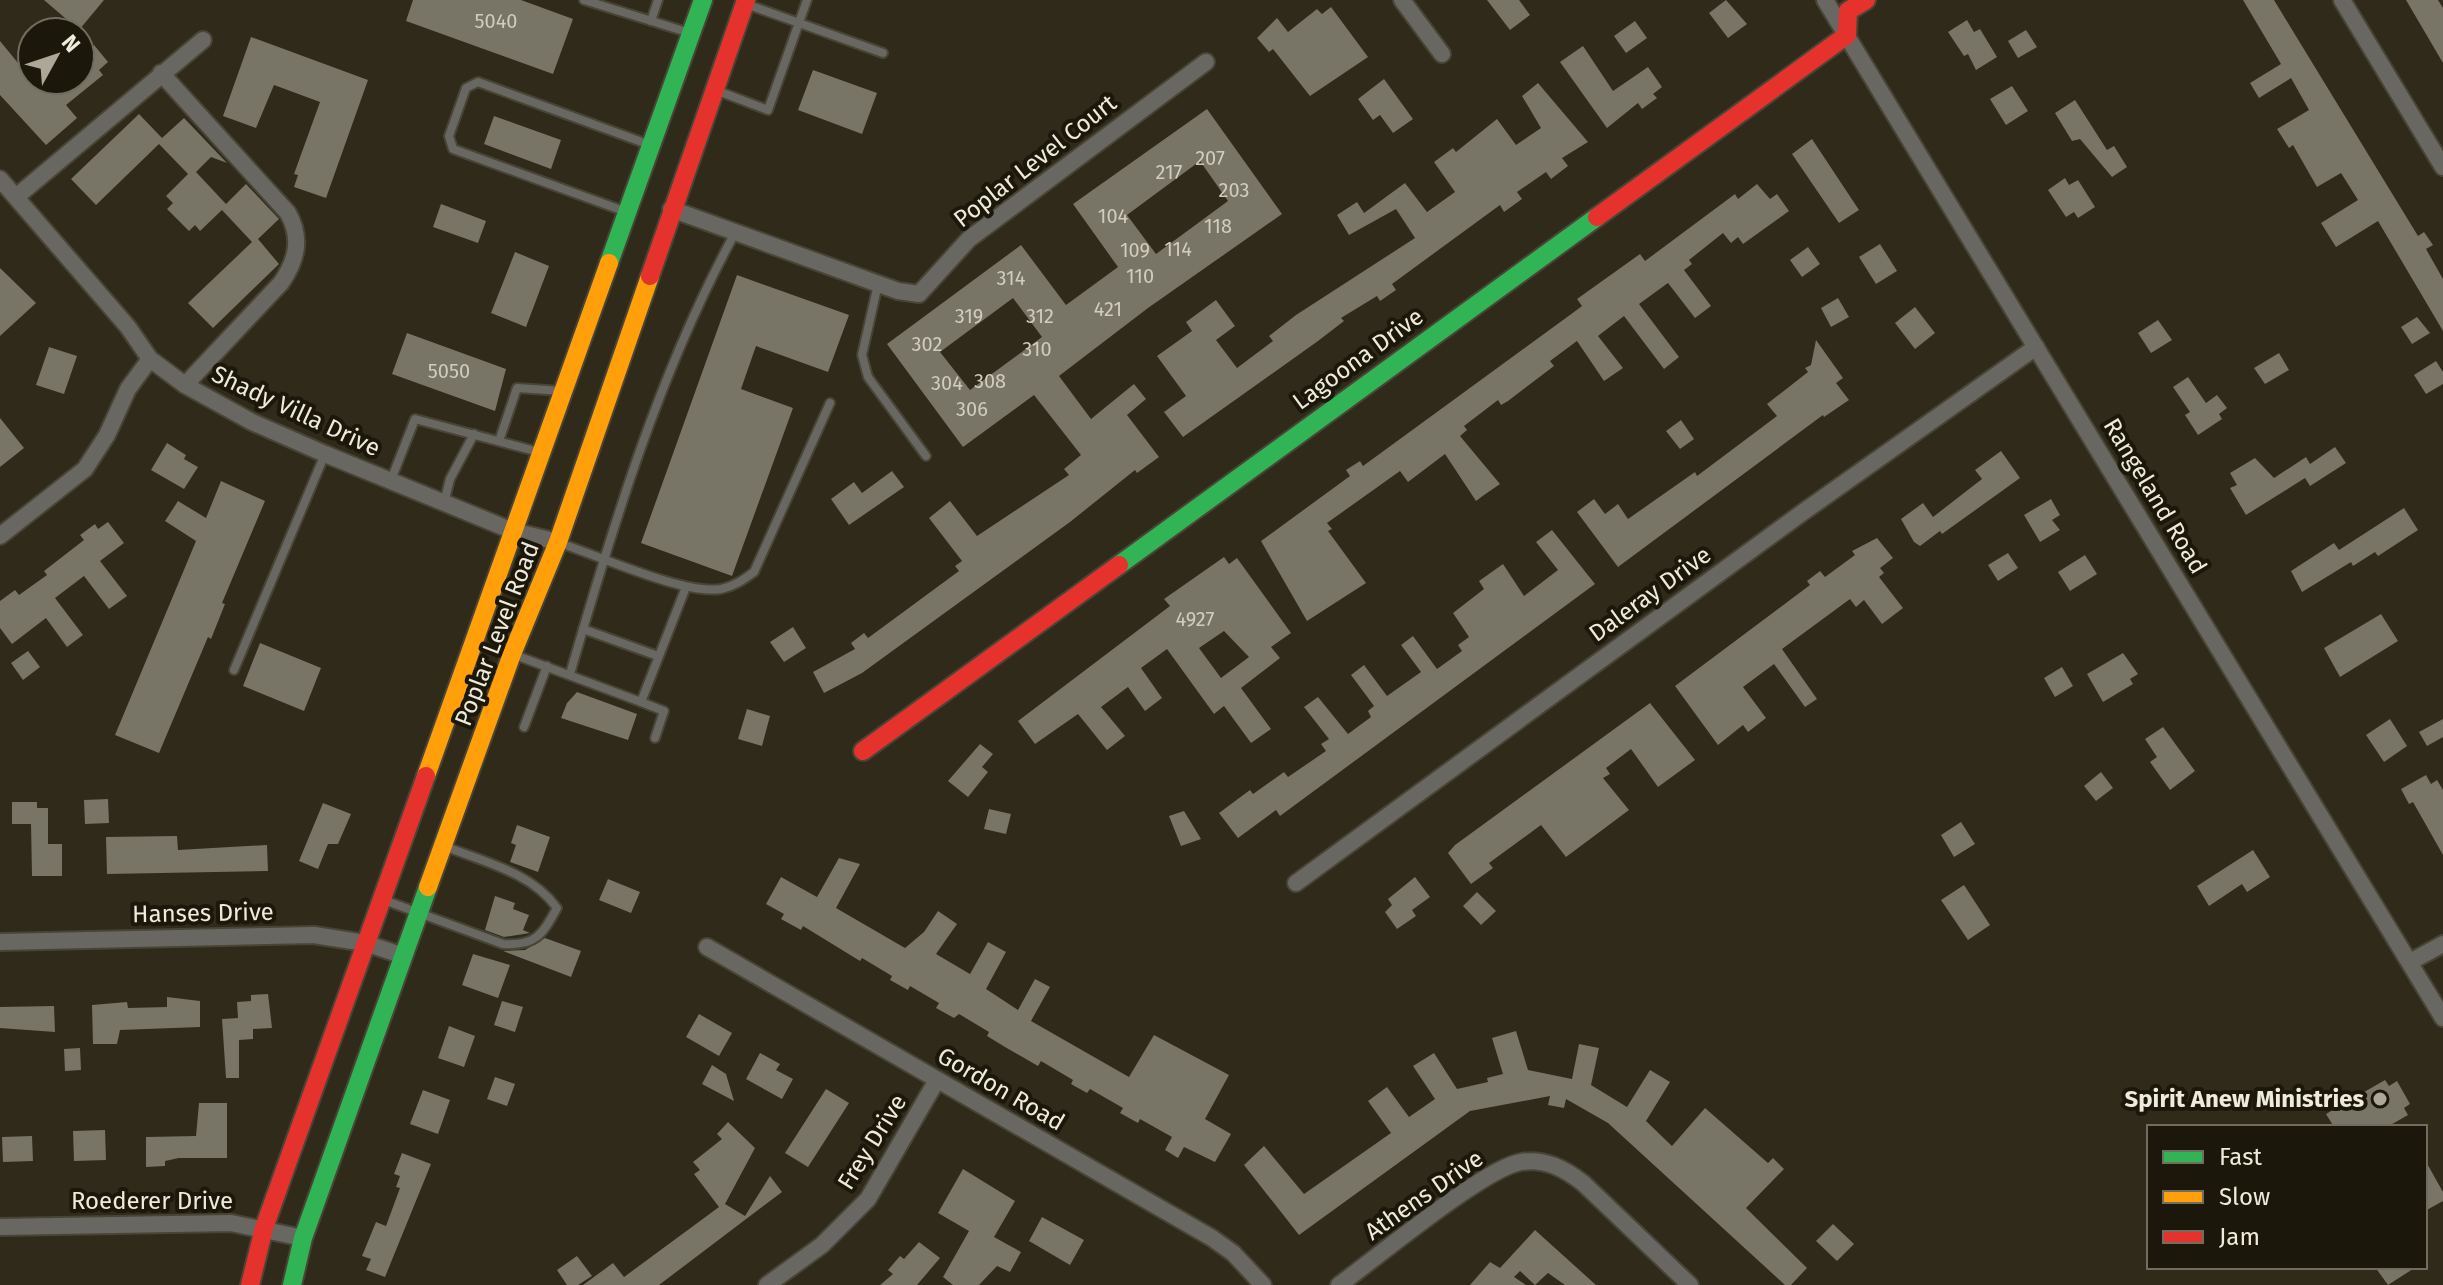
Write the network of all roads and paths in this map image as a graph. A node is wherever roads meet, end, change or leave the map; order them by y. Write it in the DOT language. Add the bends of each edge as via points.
graph roads {
  1 [pos="584,0"];
  2 [pos="658,0"];
  3 [pos="703,0"];
  4 [pos="807,0"];
  5 [pos="1402,0"];
  6 [pos="1825,0"];
  7 [pos="1866,0"];
  8 [pos="2342,0"];
  9 [pos="746,2"];
  10 [pos="651,21"];
  11 [pos="799,23"];
  12 [pos="691,33"];
  13 [pos="1847,35"];
  14 [pos="203,40"];
  15 [pos="883,53"];
  16 [pos="1442,54"];
  17 [pos="1206,62"];
  18 [pos="161,73"];
  19 [pos="714,89"];
  20 [pos="650,145"];
  21 [pos="2443,167"];
  22 [pos="0,179"];
  23 [pos="16,197"];
  24 [pos="671,209"];
  25 [pos="627,212"];
  26 [pos="735,232"];
  27 [pos="878,284"];
  28 [pos="2036,347"];
  29 [pos="150,359"];
  30 [pos="185,385"];
  31 [pos="563,391"];
  32 [pos="830,403"];
  33 [pos="474,434"];
  34 [pos="499,441"];
  35 [pos="541,453"];
  36 [pos="325,454"];
  37 [pos="926,456"];
  38 [pos="391,481"];
  39 [pos="444,503"];
  40 [pos="513,531"];
  41 [pos="0,536"];
  42 [pos="558,542"];
  43 [pos="604,557"];
  44 [pos="686,587"];
  45 [pos="583,629"];
  46 [pos="512,654"];
  47 [pos="658,656"];
  48 [pos="547,666"];
  49 [pos="234,670"];
  50 [pos="570,674"];
  51 [pos="641,702"];
  52 [pos="524,727"];
  53 [pos="655,738"];
  54 [pos="863,751"];
  55 [pos="443,846"];
  56 [pos="1296,883"];
  57 [pos="381,899"];
  58 [pos="420,911"];
  59 [pos="0,942"];
  60 [pos="365,943"];
  61 [pos="2443,944"];
  62 [pos="707,947"];
  63 [pos="404,956"];
  64 [pos="2410,962"];
  65 [pos="2443,1018"];
  66 [pos="937,1080"];
  67 [pos="0,1227"];
  68 [pos="264,1228"];
  69 [pos="303,1238"];
  70 [pos="250,1285"];
  71 [pos="292,1285"];
  72 [pos="767,1285"];
  73 [pos="1263,1285"];
  74 [pos="1339,1285"];
  75 [pos="1690,1285"];
  1 -- 10 [label="lane"];
  2 -- 10 [label="lane"];
  3 -- 12 [label="main road, Poplar Level Road"];
  4 -- 11 [label="lane"];
  5 -- 16 [label="street"];
  6 -- 13 [label="street, Rangeland Road"];
  7 -- 13 [label="main road, Lagoona Drive" via="1848,11"];
  8 -- 21 [label="street"];
  9 -- 11 [label="lane"];
  9 -- 19 [label="main road, Poplar Level Road"];
  10 -- 12 [label="lane"];
  11 -- 15 [label="lane"];
  11 -- 19 [label="lane" via="768,110"];
  12 -- 20 [label="main road, Poplar Level Road"];
  13 -- 28 [label="street, Rangeland Road"];
  13 -- 54 [label="main road, Lagoona Drive"];
  14 -- 18 [label="street"];
  17 -- 27 [label="street, Poplar Level Court" via="969,239 919,294"];
  18 -- 23 [label="street"];
  18 -- 30 [label="street" via="288,213 297,242 293,265 281,283"];
  19 -- 24 [label="main road, Poplar Level Road"];
  20 -- 25 [label="main road, Poplar Level Road"];
  20 -- 25 [label="lane" via="478,82 466,88 449,136 453,149"];
  22 -- 23 [label="street, Shady Villa Drive"];
  23 -- 29 [label="street, Shady Villa Drive"];
  24 -- 26 [label="street, Poplar Level Court"];
  24 -- 42 [label="main road, Poplar Level Road"];
  25 -- 31 [label="main road, Poplar Level Road"];
  26 -- 27 [label="street, Poplar Level Court"];
  26 -- 43 [label="lane" via="694,317"];
  27 -- 37 [label="lane" via="862,355 868,377"];
  28 -- 56 [label="street, Daleray Drive"];
  28 -- 64 [label="street, Rangeland Road"];
  29 -- 30 [label="street, Shady Villa Drive"];
  29 -- 41 [label="street" via="85,469"];
  30 -- 36 [label="street, Shady Villa Drive"];
  31 -- 34 [label="lane" via="517,388"];
  31 -- 35 [label="main road, Poplar Level Road"];
  32 -- 44 [label="lane" via="754,572 738,584 718,589"];
  33 -- 34 [label="lane"];
  33 -- 38 [label="lane" via="415,419"];
  33 -- 39 [label="lane" via="450,479"];
  34 -- 35 [label="lane"];
  35 -- 40 [label="main road, Poplar Level Road"];
  36 -- 38 [label="street, Shady Villa Drive"];
  36 -- 49 [label="lane"];
  38 -- 39 [label="street, Shady Villa Drive"];
  39 -- 40 [label="street, Shady Villa Drive"];
  40 -- 42 [label="street, Shady Villa Drive"];
  40 -- 57 [label="main road, Poplar Level Road"];
  42 -- 43 [label="lane"];
  42 -- 46 [label="main road, Poplar Level Road"];
  43 -- 44 [label="lane"];
  43 -- 45 [label="lane"];
  44 -- 47 [label="lane"];
  45 -- 47 [label="lane"];
  45 -- 50 [label="lane"];
  46 -- 48 [label="lane"];
  46 -- 55 [label="main road, Poplar Level Road"];
  47 -- 51 [label="lane"];
  48 -- 50 [label="lane"];
  48 -- 52 [label="lane"];
  50 -- 51 [label="lane"];
  51 -- 53 [label="lane" via="664,711"];
  55 -- 58 [label="main road, Poplar Level Road"];
  55 -- 58 [label="lane" via="529,880 557,908 542,934 522,945 503,944"];
  57 -- 58 [label="lane"];
  57 -- 60 [label="main road, Poplar Level Road"];
  58 -- 63 [label="main road, Poplar Level Road"];
  59 -- 60 [label="street, Hanses Drive" via="283,935"];
  60 -- 63 [label="street, Hanses Drive"];
  60 -- 68 [label="main road, Poplar Level Road"];
  61 -- 64 [label="street"];
  62 -- 66 [label="street, Gordon Road"];
  63 -- 69 [label="main road, Poplar Level Road"];
  64 -- 65 [label="street, Rangeland Road"];
  66 -- 72 [label="street, Frey Drive" via="868,1199 822,1245"];
  66 -- 73 [label="street, Gordon Road" via="1212,1238"];
  67 -- 68 [label="street, Roederer Drive" via="231,1223"];
  68 -- 69 [label="street, Roederer Drive"];
  68 -- 70 [label="main road, Poplar Level Road"];
  69 -- 71 [label="main road, Poplar Level Road"];
  74 -- 75 [label="street, Athens Drive" via="1488,1177 1535,1161 1567,1171 1583,1183"];
}
